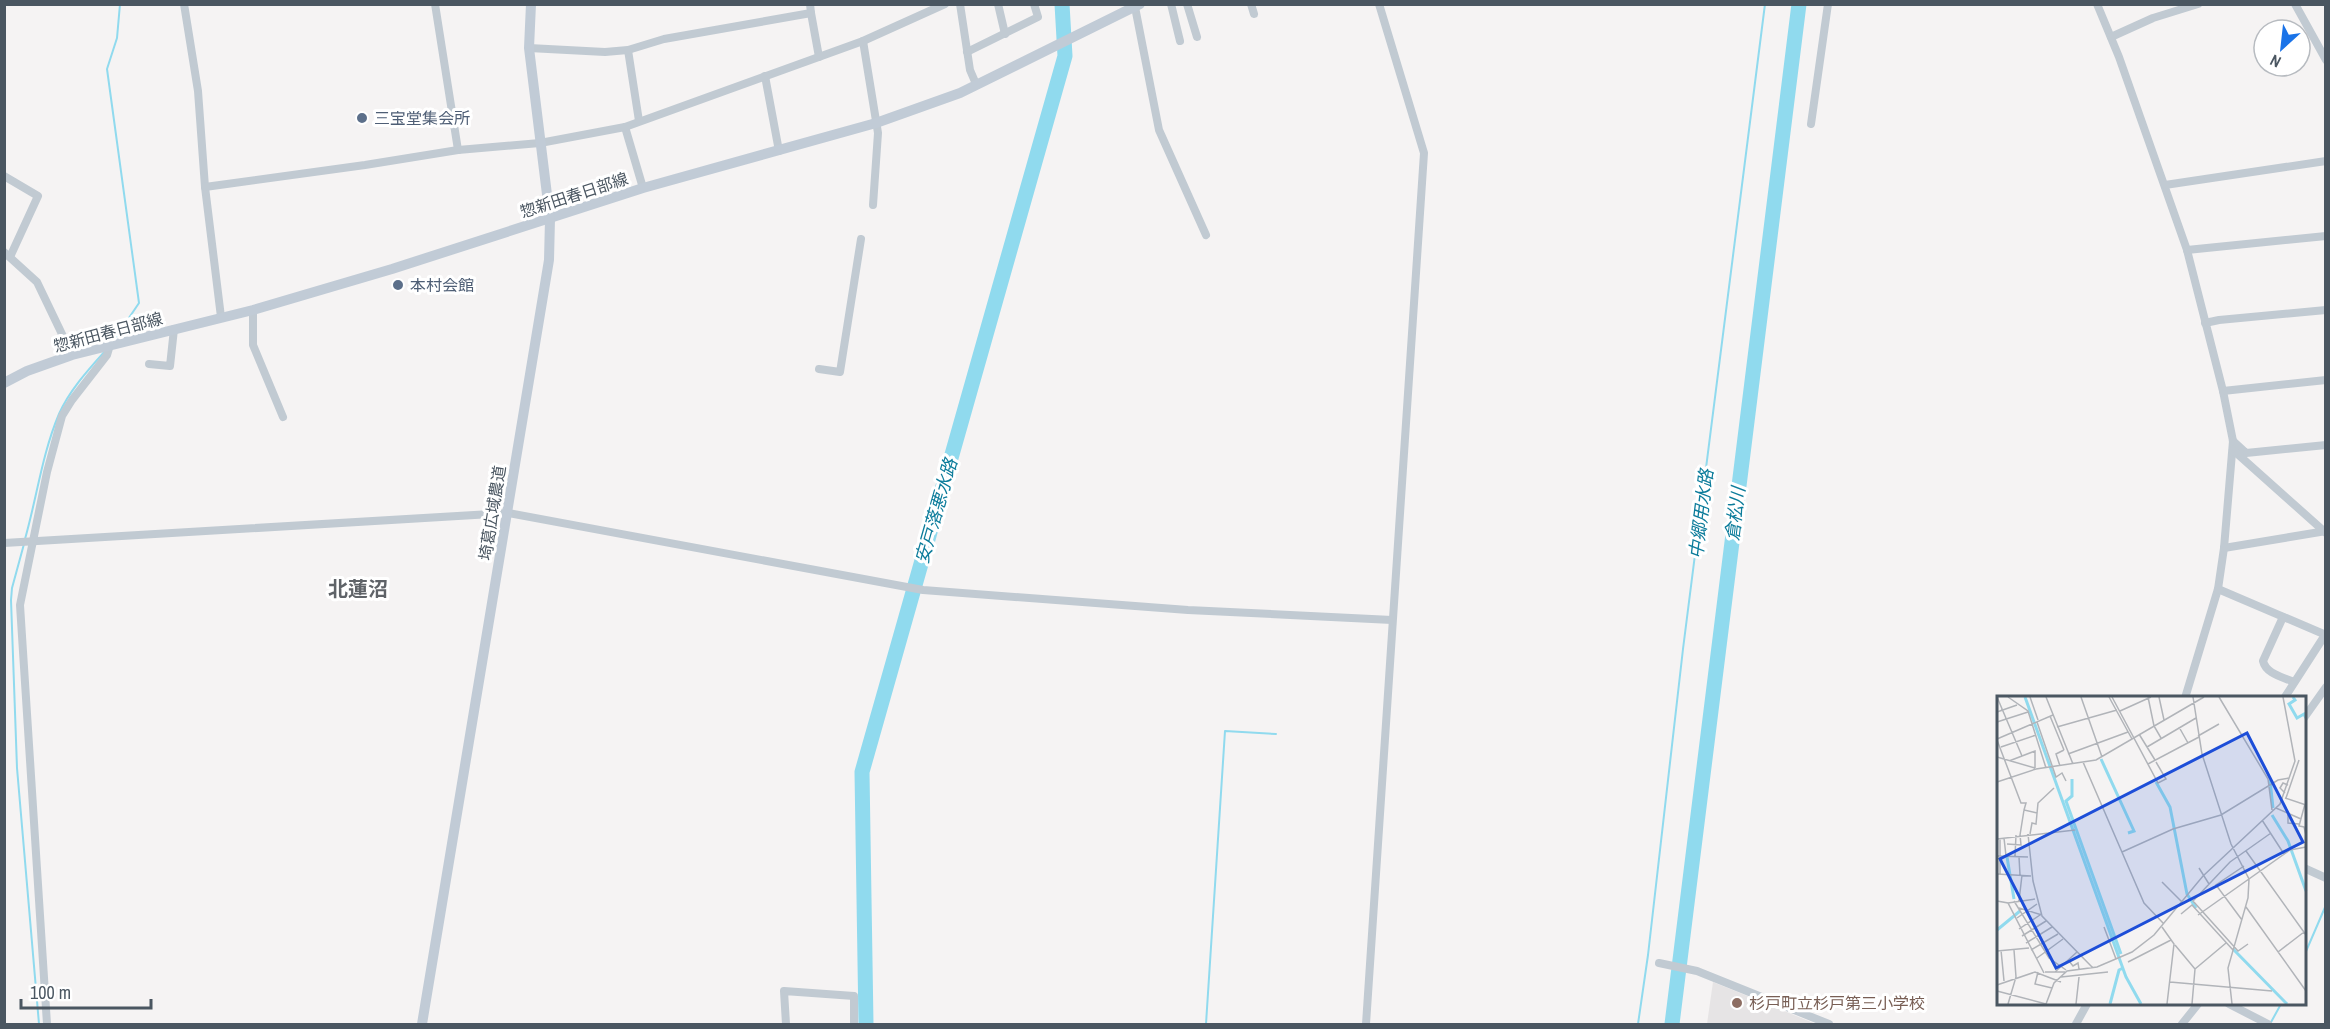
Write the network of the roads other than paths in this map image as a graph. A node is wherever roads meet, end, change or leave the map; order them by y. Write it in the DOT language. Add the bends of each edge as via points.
graph roads {
  1 [pos="184,4"];
  2 [pos="435,4"];
  3 [pos="531,4"];
  4 [pos="945,4"];
  5 [pos="960,4"];
  6 [pos="998,4"];
  7 [pos="1034,4"];
  8 [pos="1171,4"];
  9 [pos="1187,4"];
  10 [pos="1251,4"];
  11 [pos="1379,4"];
  12 [pos="1828,4"];
  13 [pos="2097,4"];
  14 [pos="2199,4"];
  15 [pos="2295,4"];
  16 [pos="1138,5"];
  17 [pos="811,9"];
  18 [pos="1254,14"];
  19 [pos="1005,34"];
  20 [pos="1197,37"];
  21 [pos="2111,37"];
  22 [pos="863,41"];
  23 [pos="1180,41"];
  24 [pos="529,48"];
  25 [pos="628,50"];
  26 [pos="967,52"];
  27 [pos="819,57"];
  28 [pos="2325,60"];
  29 [pos="765,76"];
  30 [pos="976,84"];
  31 [pos="639,121"];
  32 [pos="876,123"];
  33 [pos="1811,124"];
  34 [pos="626,127"];
  35 [pos="540,143"];
  36 [pos="458,150"];
  37 [pos="779,151"];
  38 [pos="2325,161"];
  39 [pos="4,176"];
  40 [pos="2165,185"];
  41 [pos="205,187"];
  42 [pos="643,188"];
  43 [pos="873,205"];
  44 [pos="550,219"];
  45 [pos="1206,235"];
  46 [pos="2325,236"];
  47 [pos="861,239"];
  48 [pos="2187,250"];
  49 [pos="7,254"];
  50 [pos="253,310"];
  51 [pos="2325,310"];
  52 [pos="221,317"];
  53 [pos="2205,323"];
  54 [pos="174,329"];
  55 [pos="106,346"];
  56 [pos="72,355"];
  57 [pos="148,364"];
  58 [pos="819,369"];
  59 [pos="2325,380"];
  60 [pos="4,383"];
  61 [pos="2223,391"];
  62 [pos="283,417"];
  63 [pos="2325,445"];
  64 [pos="2233,446"];
  65 [pos="508,513"];
  66 [pos="2325,532"];
  67 [pos="33,542"];
  68 [pos="4,543"];
  69 [pos="2224,548"];
  70 [pos="2218,590"];
  71 [pos="2283,617"];
  72 [pos="1392,620"];
  73 [pos="2325,635"];
  74 [pos="2294,682"];
  75 [pos="2325,687"];
  76 [pos="2186,696"];
  77 [pos="2286,696"];
  78 [pos="2306,715"];
  79 [pos="2306,869"];
  80 [pos="2325,878"];
  81 [pos="1659,963"];
  82 [pos="2086,1005"];
  83 [pos="2197,1005"];
  84 [pos="2231,1005"];
  85 [pos="47,1024"];
  86 [pos="422,1024"];
  87 [pos="786,1024"];
  88 [pos="854,1024"];
  89 [pos="1366,1024"];
  90 [pos="1829,1024"];
  91 [pos="2076,1024"];
  92 [pos="2182,1024"];
  93 [pos="2268,1024"];
  1 -- 41 [label="street" via="198,91"];
  2 -- 36 [label="street"];
  3 -- 24 [label="main road, 埼葛広域農道"];
  4 -- 22 [label="street"];
  5 -- 26 [label="street"];
  6 -- 19 [label="street"];
  7 -- 19 [label="street" via="1038,17"];
  8 -- 23 [label="street"];
  9 -- 20 [label="street"];
  10 -- 18 [label="street"];
  11 -- 72 [label="street" via="1424,153"];
  12 -- 33 [label="street"];
  13 -- 21 [label="street"];
  14 -- 21 [label="street" via="2153,18"];
  15 -- 28 [label="street"];
  16 -- 30 [label="main road, 惣新田春日部線"];
  16 -- 45 [label="street" via="1160,130"];
  17 -- 25 [label="street" via="663,39"];
  17 -- 27 [label="street"];
  19 -- 26 [label="street"];
  21 -- 40 [label="street"];
  22 -- 27 [label="street"];
  22 -- 32 [label="street"];
  24 -- 25 [label="street"];
  24 -- 35 [label="main road, 埼葛広域農道"];
  25 -- 31 [label="street"];
  26 -- 30 [label="street"];
  27 -- 29 [label="street"];
  29 -- 31 [label="street"];
  29 -- 37 [label="street"];
  30 -- 32 [label="main road, 惣新田春日部線"];
  31 -- 34 [label="street"];
  32 -- 37 [label="main road, 惣新田春日部線"];
  32 -- 43 [label="street"];
  34 -- 35 [label="street"];
  34 -- 42 [label="street"];
  35 -- 36 [label="street"];
  35 -- 44 [label="main road, 埼葛広域農道"];
  36 -- 41 [label="street"];
  37 -- 42 [label="main road, 惣新田春日部線"];
  38 -- 40 [label="street"];
  39 -- 49 [label="street" via="38,196"];
  40 -- 48 [label="street"];
  41 -- 52 [label="street"];
  42 -- 44 [label="main road, 惣新田春日部線"];
  44 -- 50 [label="main road, 惣新田春日部線"];
  44 -- 65 [label="main road, 埼葛広域農道" via="549,260"];
  46 -- 48 [label="street"];
  47 -- 58 [label="street" via="840,372"];
  48 -- 53 [label="street"];
  49 -- 56 [label="street" via="37,282"];
  50 -- 52 [label="main road, 惣新田春日部線"];
  50 -- 62 [label="street" via="253,345"];
  51 -- 53 [label="street"];
  52 -- 54 [label="main road, 惣新田春日部線"];
  53 -- 61 [label="street"];
  54 -- 55 [label="main road, 惣新田春日部線"];
  54 -- 57 [label="street" via="170,366"];
  55 -- 56 [label="main road, 惣新田春日部線"];
  55 -- 67 [label="street" via="107,355 62,416"];
  56 -- 60 [label="main road, 惣新田春日部線"];
  59 -- 61 [label="street"];
  61 -- 64 [label="street"];
  63 -- 64 [label="street" via="2246,453"];
  64 -- 66 [label="street"];
  64 -- 69 [label="street"];
  65 -- 67 [label="street"];
  65 -- 72 [label="street" via="923,590 1188,610"];
  65 -- 86 [label="main road, 埼葛広域農道"];
  66 -- 69 [label="street"];
  67 -- 68 [label="street"];
  67 -- 85 [label="street" via="20,605"];
  69 -- 70 [label="street"];
  70 -- 71 [label="street"];
  70 -- 76 [label="street"];
  71 -- 73 [label="street"];
  71 -- 74 [label="street" via="2263,661 2268,670"];
  72 -- 89 [label="street"];
  73 -- 74 [label="street"];
  74 -- 77 [label="street"];
  75 -- 78 [label="street"];
  79 -- 80 [label="street"];
  81 -- 90 [label="street" via="1696,971"];
  82 -- 91 [label="street"];
  83 -- 92 [label="street"];
  84 -- 93 [label="street"];
  87 -- 88 [label="street" via="784,991 854,996"];
}
